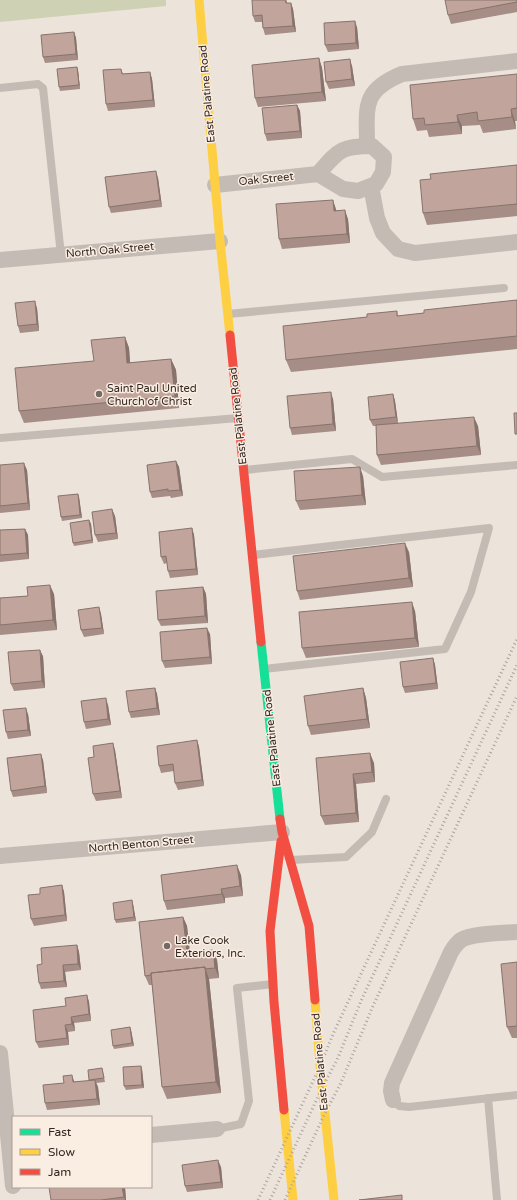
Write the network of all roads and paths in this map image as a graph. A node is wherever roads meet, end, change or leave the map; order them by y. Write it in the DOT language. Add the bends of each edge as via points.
graph roads {
  1 [pos="199,0"];
  2 [pos="517,61"];
  3 [pos="0,88"];
  4 [pos="367,146"];
  5 [pos="318,174"];
  6 [pos="215,185"];
  7 [pos="371,186"];
  8 [pos="220,241"];
  9 [pos="517,242"];
  10 [pos="61,254"];
  11 [pos="0,260"];
  12 [pos="504,288"];
  13 [pos="227,314"];
  14 [pos="238,418"];
  15 [pos="0,438"];
  16 [pos="517,465"];
  17 [pos="244,470"];
  18 [pos="252,555"];
  19 [pos="264,669"];
  20 [pos="386,799"];
  21 [pos="282,832"];
  22 [pos="0,856"];
  23 [pos="291,860"];
  24 [pos="517,932"];
  25 [pos="273,984"];
  26 [pos="0,1053"];
  27 [pos="517,1095"];
  28 [pos="488,1098"];
  29 [pos="393,1100"];
  30 [pos="217,1129"];
  31 [pos="152,1135"];
  32 [pos="7,1148"];
  33 [pos="12,1180"];
  34 [pos="13,1188"];
  35 [pos="14,1200"];
  36 [pos="293,1200"];
  37 [pos="334,1200"];
  38 [pos="497,1200"];
  1 -- 6 [label="main road, East Palatine Road"];
  2 -- 4 [label="street" via="402,74 387,80 376,89 367,105"];
  3 -- 10 [label="lane" via="38,84 44,88"];
  4 -- 5 [label="street" via="354,146 336,153"];
  4 -- 7 [label="street" via="372,146 384,157 383,172 376,184"];
  5 -- 6 [label="street, Oak Street"];
  5 -- 7 [label="street" via="343,189 358,191"];
  6 -- 8 [label="main road, East Palatine Road"];
  7 -- 9 [label="street" via="377,218 383,233 398,249 415,253"];
  8 -- 10 [label="street, North Oak Street"];
  8 -- 13 [label="main road, East Palatine Road"];
  10 -- 11 [label="street, North Oak Street"];
  12 -- 13 [label="lane"];
  13 -- 14 [label="main road, East Palatine Road"];
  14 -- 15 [label="lane"];
  14 -- 17 [label="main road, East Palatine Road"];
  16 -- 17 [label="lane" via="382,477 352,459"];
  17 -- 18 [label="main road, East Palatine Road"];
  18 -- 19 [label="main road, East Palatine Road"];
  18 -- 19 [label="lane" via="489,528 470,592 446,649"];
  19 -- 21 [label="main road, East Palatine Road"];
  20 -- 23 [label="lane" via="372,832 346,857"];
  21 -- 22 [label="street, North Benton Street"];
  21 -- 23 [label="main road, East Palatine Road"];
  21 -- 25 [label="main road, East Palatine Road" via="270,931"];
  23 -- 37 [label="main road, East Palatine Road" via="309,926"];
  24 -- 29 [label="street" via="471,936 462,939 451,952 392,1082 390,1091"];
  25 -- 30 [label="lane" via="237,988 249,1101 241,1124"];
  25 -- 36 [label="main road, East Palatine Road"];
  26 -- 32 [label="street"];
  27 -- 28 [label="lane"];
  28 -- 29 [label="lane" via="408,1107 399,1106"];
  28 -- 38 [label="lane"];
  30 -- 31 [label="street"];
  32 -- 33 [label="street"];
  34 -- 35 [label="street"];
}
